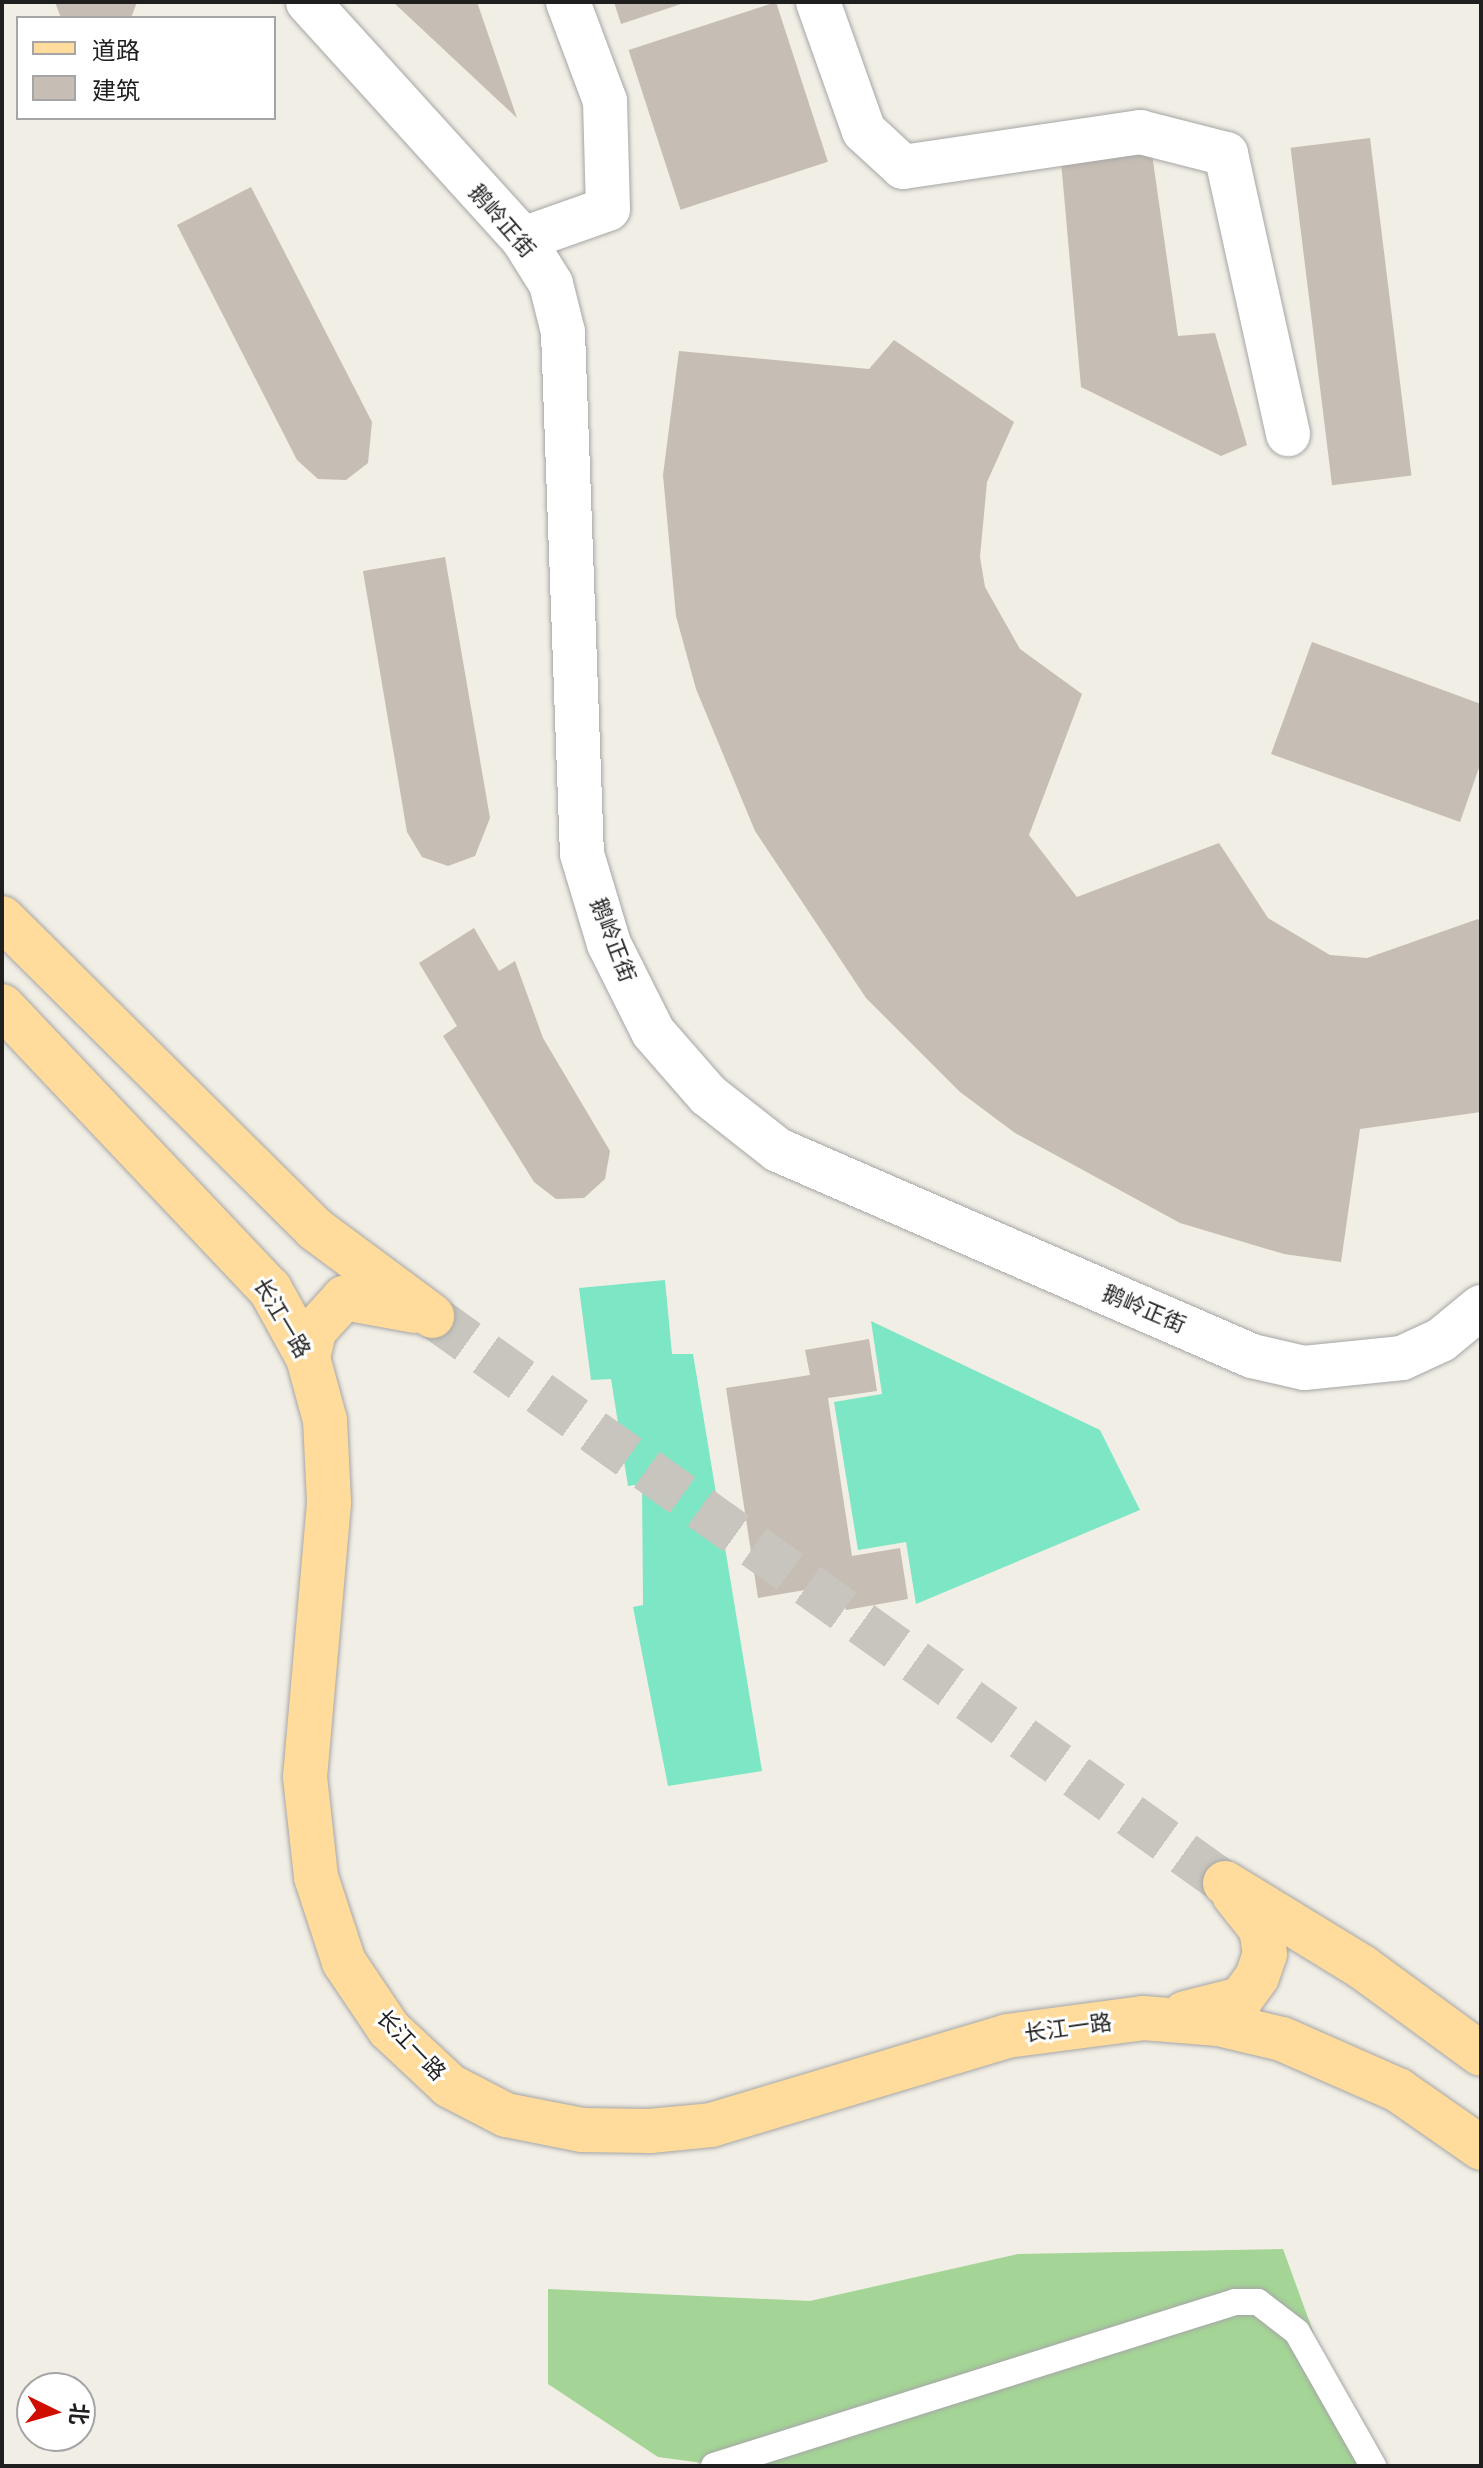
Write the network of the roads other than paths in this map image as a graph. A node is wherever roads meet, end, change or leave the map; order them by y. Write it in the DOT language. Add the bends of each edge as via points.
graph roads {
  1 [pos="308,2"];
  2 [pos="568,2"];
  3 [pos="818,2"];
  4 [pos="523,239"];
  5 [pos="1288,434"];
  6 [pos="2,918"];
  7 [pos="2,1006"];
  8 [pos="1481,1307"];
  9 [pos="308,1358"];
  10 [pos="1143,2018"];
  11 [pos="1481,2054"];
  12 [pos="1481,2148"];
  13 [pos="714,2466"];
  14 [pos="1373,2466"];
  1 -- 4 [label="street, 鹅岭正街"];
  2 -- 4 [label="street" via="605,101 608,209"];
  3 -- 5 [label="street" via="864,131 903,167 1140,132 1226,154"];
  4 -- 8 [label="street, 鹅岭正街" via="551,284 563,332 582,854 609,944 653,1032 708,1095 778,1150 1252,1356 1304,1368 1402,1358 1441,1340"];
  6 -- 9 [label="main road" via="315,1229 432,1316 344,1298 314,1331"];
  7 -- 9 [label="main road, 长江一路" via="270,1289"];
  9 -- 10 [label="main road, 长江一路" via="325,1420 329,1503 305,1777 316,1877 344,1962 389,2029 450,2086 506,2115 582,2130 650,2131 711,2125 1007,2036"];
  10 -- 11 [label="main road" via="1241,1999 1257,1977 1265,1954 1261,1929 1225,1883 1362,1967"];
  10 -- 12 [label="main road, 长江一路" via="1219,2024 1282,2039 1398,2090"];
  13 -- 14 [label="lane" via="1235,2302 1258,2302 1281,2314"];
}
